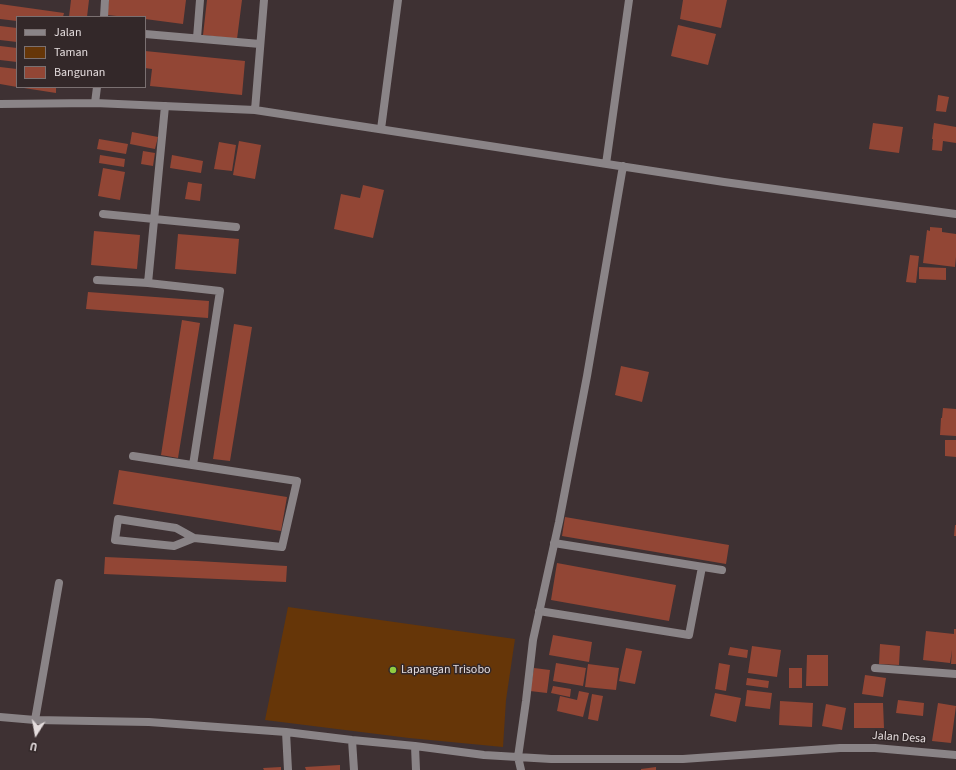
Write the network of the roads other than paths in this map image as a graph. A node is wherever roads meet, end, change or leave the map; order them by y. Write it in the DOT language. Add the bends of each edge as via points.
graph roads {
  1 [pos="105,0"];
  2 [pos="200,0"];
  3 [pos="264,0"];
  4 [pos="398,0"];
  5 [pos="628,0"];
  6 [pos="104,16"];
  7 [pos="146,34"];
  8 [pos="197,38"];
  9 [pos="260,44"];
  10 [pos="97,88"];
  11 [pos="96,103"];
  12 [pos="0,104"];
  13 [pos="166,106"];
  14 [pos="255,110"];
  15 [pos="381,129"];
  16 [pos="606,164"];
  17 [pos="623,166"];
  18 [pos="103,214"];
  19 [pos="956,214"];
  20 [pos="154,218"];
  21 [pos="236,227"];
  22 [pos="97,280"];
  23 [pos="148,283"];
  24 [pos="133,456"];
  25 [pos="193,465"];
  26 [pos="194,538"];
  27 [pos="554,543"];
  28 [pos="702,567"];
  29 [pos="722,570"];
  30 [pos="60,583"];
  31 [pos="539,611"];
  32 [pos="875,668"];
  33 [pos="956,674"];
  34 [pos="0,718"];
  35 [pos="35,720"];
  36 [pos="286,732"];
  37 [pos="352,740"];
  38 [pos="414,746"];
  39 [pos="956,755"];
  40 [pos="518,757"];
  41 [pos="288,770"];
  42 [pos="354,770"];
  43 [pos="416,770"];
  44 [pos="521,770"];
  1 -- 6 [label="street"];
  2 -- 8 [label="street"];
  3 -- 9 [label="street"];
  4 -- 15 [label="street"];
  5 -- 16 [label="street"];
  7 -- 8 [label="street"];
  8 -- 9 [label="street"];
  9 -- 14 [label="street"];
  10 -- 11 [label="street"];
  11 -- 12 [label="street"];
  11 -- 13 [label="street"];
  13 -- 14 [label="street"];
  13 -- 20 [label="street"];
  14 -- 15 [label="street"];
  15 -- 16 [label="street"];
  16 -- 17 [label="street"];
  17 -- 19 [label="street"];
  17 -- 27 [label="street" via="587,376"];
  18 -- 20 [label="street"];
  20 -- 21 [label="street"];
  20 -- 23 [label="street"];
  22 -- 23 [label="street"];
  23 -- 25 [label="street" via="220,291"];
  24 -- 25 [label="street"];
  25 -- 26 [label="street" via="297,482 282,547"];
  26 -- 26 [label="street" via="176,528 118,519 115,540 174,546"];
  27 -- 28 [label="street"];
  27 -- 31 [label="street"];
  28 -- 29 [label="street"];
  28 -- 31 [label="street" via="689,635"];
  30 -- 35 [label="street"];
  31 -- 40 [label="street"];
  32 -- 33 [label="street"];
  34 -- 35 [label="street, Jalan Desa"];
  35 -- 36 [label="street, Jalan Desa" via="149,722"];
  36 -- 37 [label="street, Jalan Desa"];
  36 -- 41 [label="street"];
  37 -- 38 [label="street, Jalan Desa"];
  37 -- 42 [label="street"];
  38 -- 40 [label="street, Jalan Desa"];
  38 -- 43 [label="street"];
  39 -- 40 [label="street, Jalan Desa" via="875,748 840,748 683,759"];
  40 -- 44 [label="street"];
}
